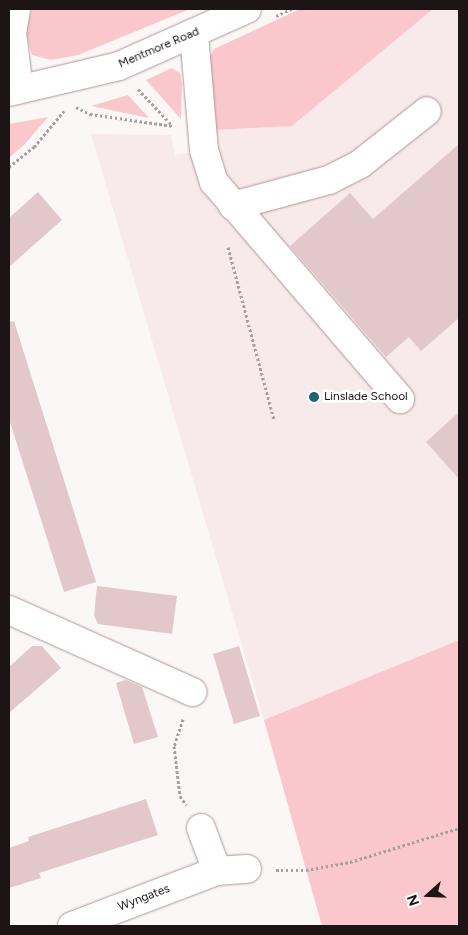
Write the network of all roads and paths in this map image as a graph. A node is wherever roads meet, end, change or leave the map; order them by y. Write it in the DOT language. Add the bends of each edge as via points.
graph roads {
  1 [pos="16,9"];
  2 [pos="247,9"];
  3 [pos="194,34"];
  4 [pos="132,86"];
  5 [pos="14,91"];
  6 [pos="427,111"];
  7 [pos="173,126"];
  8 [pos="180,129"];
  9 [pos="9,167"];
  10 [pos="233,206"];
  11 [pos="227,242"];
  12 [pos="400,399"];
  13 [pos="274,420"];
  14 [pos="9,610"];
  15 [pos="192,692"];
  16 [pos="201,828"];
  17 [pos="459,828"];
  18 [pos="247,869"];
  19 [pos="217,870"];
  20 [pos="72,926"];
  1 -- 5 [label="street" via="12,33"];
  2 -- 3 [label="street, Mentmore Road"];
  3 -- 5 [label="street, Mentmore Road" via="119,66"];
  3 -- 10 [label="street" via="204,150 214,182"];
  4 -- 7 [label="path"];
  6 -- 10 [label="street" via="360,164 329,180"];
  7 -- 8 [label="path"];
  7 -- 9 [label="path" via="90,114 70,104 34,147"];
  10 -- 12 [label="street"];
  11 -- 13 [label="path"];
  14 -- 15 [label="street"];
  15 -- 16 [label="path" via="174,746 180,796"];
  16 -- 19 [label="street"];
  17 -- 18 [label="path" via="350,862 306,870"];
  18 -- 19 [label="street, Wyngates"];
  19 -- 20 [label="street, Wyngates"];
}
